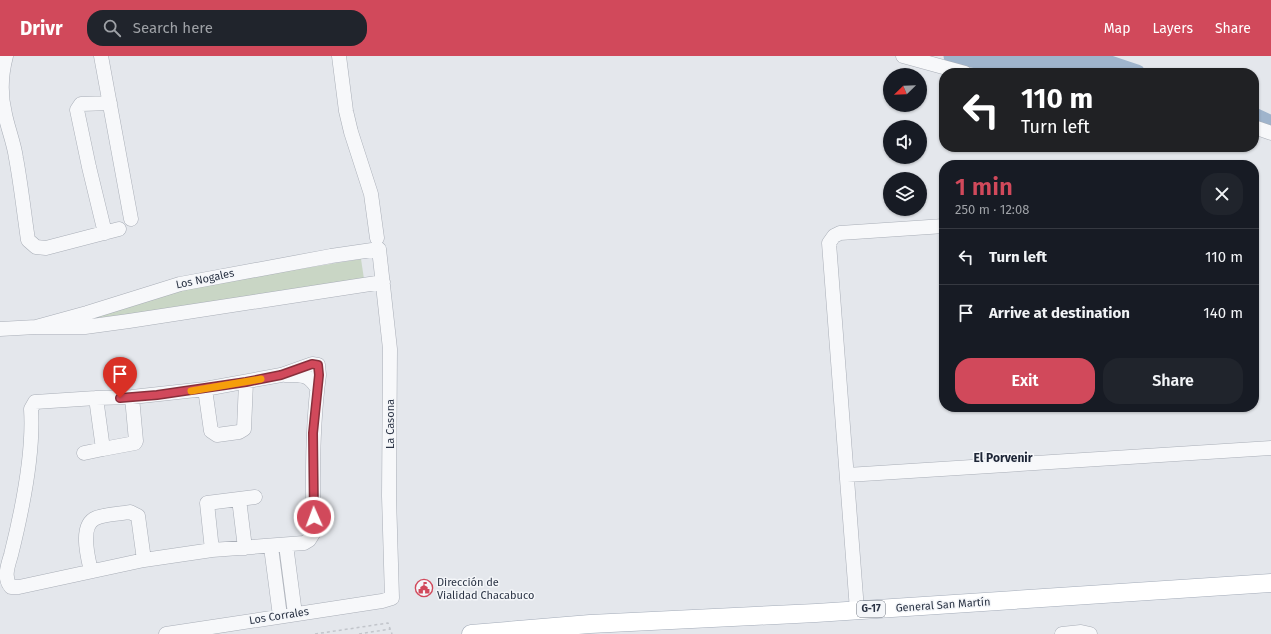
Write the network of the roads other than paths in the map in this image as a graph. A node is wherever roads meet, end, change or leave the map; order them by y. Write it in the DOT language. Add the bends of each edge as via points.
graph roads {
  1 [pos="6,56"];
  2 [pos="101,56"];
  3 [pos="339,56"];
  4 [pos="903,56"];
  5 [pos="947,68"];
  6 [pos="110,103"];
  7 [pos="4,123"];
  8 [pos="1259,129"];
  9 [pos="1271,133"];
  10 [pos="6,141"];
  11 [pos="131,219"];
  12 [pos="939,226"];
  13 [pos="119,229"];
  14 [pos="105,233"];
  15 [pos="378,244"];
  16 [pos="383,282"];
  17 [pos="36,327"];
  18 [pos="0,329"];
  19 [pos="246,382"];
  20 [pos="205,389"];
  21 [pos="132,397"];
  22 [pos="96,398"];
  23 [pos="1271,448"];
  24 [pos="103,449"];
  25 [pos="84,453"];
  26 [pos="847,475"];
  27 [pos="255,497"];
  28 [pos="239,499"];
  29 [pos="286,545"];
  30 [pos="271,547"];
  31 [pos="246,548"];
  32 [pos="212,550"];
  33 [pos="144,560"];
  34 [pos="91,571"];
  35 [pos="1271,583"];
  36 [pos="392,598"];
  37 [pos="857,610"];
  38 [pos="295,614"];
  39 [pos="280,616"];
  40 [pos="166,634"];
  41 [pos="471,634"];
  42 [pos="1062,634"];
  43 [pos="1090,634"];
  1 -- 7 [label="street" via="2,71"];
  2 -- 6 [label="street"];
  3 -- 15 [label="street, La Casona" via="346,111 370,194"];
  4 -- 5 [label="street"];
  6 -- 11 [label="street"];
  6 -- 14 [label="street" via="81,104 77,110"];
  7 -- 10 [label="street"];
  8 -- 9 [label="street"];
  10 -- 14 [label="street" via="31,244 46,248"];
  12 -- 26 [label="street" via="840,233 828,243"];
  13 -- 14 [label="street"];
  15 -- 16 [label="street, La Casona"];
  15 -- 17 [label="street, Los Nogales" via="331,256 202,279"];
  16 -- 17 [label="street, Los Nogales" via="85,327"];
  16 -- 36 [label="street, La Casona" via="390,349 389,496"];
  17 -- 18 [label="street, Los Nogales"];
  19 -- 20 [label="street"];
  19 -- 20 [label="street" via="244,429 239,432 217,435 211,431"];
  19 -- 29 [label="street" via="281,375 306,376 312,379 317,388 313,441 314,532 304,543"];
  20 -- 21 [label="street"];
  21 -- 22 [label="street"];
  21 -- 24 [label="street" via="135,443"];
  22 -- 24 [label="street"];
  22 -- 34 [label="street" via="35,402 32,409 27,473 8,566 23,578 44,581"];
  23 -- 26 [label="street"];
  24 -- 25 [label="street"];
  26 -- 37 [label="street"];
  27 -- 28 [label="street"];
  28 -- 31 [label="street"];
  28 -- 32 [label="street" via="201,503"];
  29 -- 30 [label="street"];
  29 -- 38 [label="street"];
  30 -- 31 [label="street"];
  30 -- 39 [label="street"];
  31 -- 32 [label="street"];
  32 -- 33 [label="street"];
  33 -- 34 [label="street"];
  33 -- 34 [label="street" via="138,516 135,513 97,518 92,520 86,536"];
  35 -- 37 [label="main road, General San Martín / G-17"];
  36 -- 38 [label="street, Los Corrales"];
  37 -- 41 [label="main road, General San Martín / G-17" via="590,624"];
  38 -- 39 [label="street, Los Corrales"];
  39 -- 40 [label="street, Los Corrales"];
  42 -- 43 [label="street"];
}
